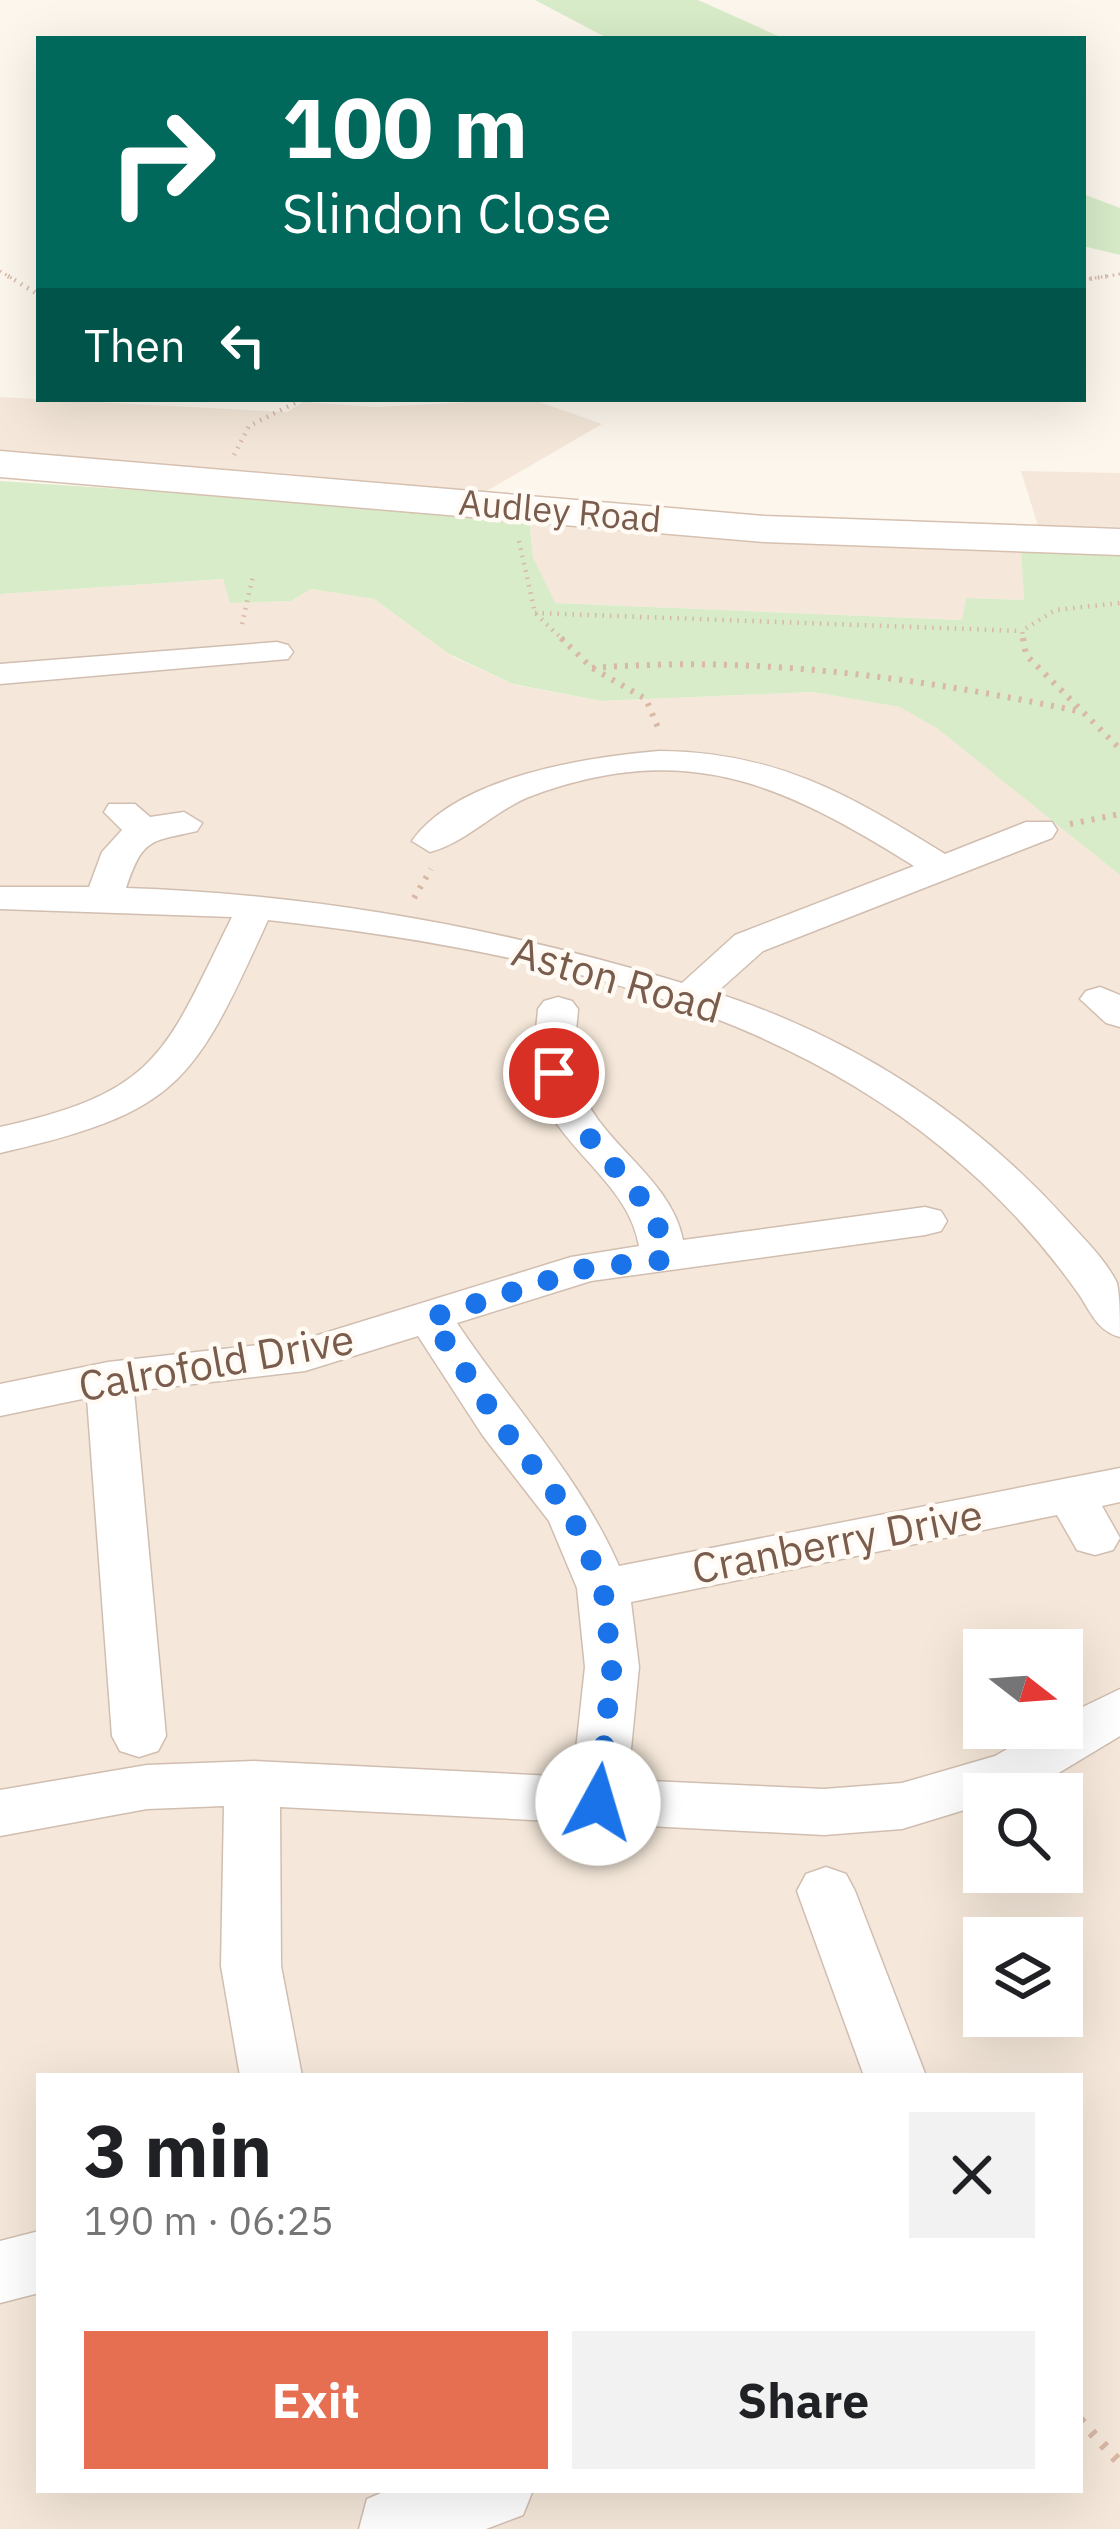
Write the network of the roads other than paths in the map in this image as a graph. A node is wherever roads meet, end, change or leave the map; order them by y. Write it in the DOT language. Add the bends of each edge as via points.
graph roads {
  1 [pos="0,464"];
  2 [pos="1120,542"];
  3 [pos="277,652"];
  4 [pos="0,674"];
  5 [pos="184,823"];
  6 [pos="1039,830"];
  7 [pos="430,841"];
  8 [pos="940,866"];
  9 [pos="104,896"];
  10 [pos="0,898"];
  11 [pos="256,906"];
  12 [pos="688,997"];
  13 [pos="558,1009"];
  14 [pos="0,1140"];
  15 [pos="925,1221"];
  16 [pos="664,1260"];
  17 [pos="1107,1276"];
  18 [pos="430,1318"];
  19 [pos="1120,1322"];
  20 [pos="108,1378"];
  21 [pos="0,1400"];
  22 [pos="1095,1506"];
  23 [pos="603,1588"];
  24 [pos="1120,1710"];
  25 [pos="139,1736"];
  26 [pos="254,1783"];
  27 [pos="598,1803"];
  28 [pos="0,1813"];
  29 [pos="826,1891"];
  30 [pos="270,2073"];
  31 [pos="895,2073"];
  32 [pos="36,2263"];
  33 [pos="0,2272"];
  34 [pos="484,2493"];
  35 [pos="389,2514"];
  1 -- 2 [label="main road, Audley Road" via="765,530"];
  3 -- 4 [label="street" via="240,646"];
  5 -- 9 [label="street" via="132,820"];
  6 -- 8 [label="street"];
  7 -- 8 [label="street" via="489,801 569,773 632,763 697,765 760,772 831,800"];
  8 -- 12 [label="street" via="749,943"];
  9 -- 10 [label="street, Aston Road"];
  9 -- 11 [label="street, Aston Road"];
  11 -- 12 [label="street, Aston Road" via="470,937"];
  11 -- 14 [label="street" via="180,1057 71,1125"];
  12 -- 17 [label="street, Aston Road" via="838,1058 909,1101"];
  13 -- 16 [label="street" via="554,1073 577,1123 656,1216"];
  15 -- 16 [label="street, Calrofold Drive"];
  16 -- 18 [label="street, Calrofold Drive" via="587,1268"];
  17 -- 19 [label="street, Aston Road"];
  18 -- 20 [label="street, Calrofold Drive" via="305,1355"];
  18 -- 23 [label="street" via="571,1514"];
  20 -- 21 [label="street, Calrofold Drive"];
  20 -- 25 [label="street" via="124,1482 124,1594"];
  22 -- 23 [label="street, Cranberry Drive"];
  23 -- 27 [label="street" via="612,1667"];
  24 -- 27 [label="street" via="1012,1774 902,1806 824,1812"];
  26 -- 27 [label="street"];
  26 -- 28 [label="street" via="147,1787"];
  26 -- 30 [label="street" via="244,1894 253,2012"];
  29 -- 31 [label="street"];
  32 -- 33 [label="street"];
  34 -- 35 [label="street"];
}
